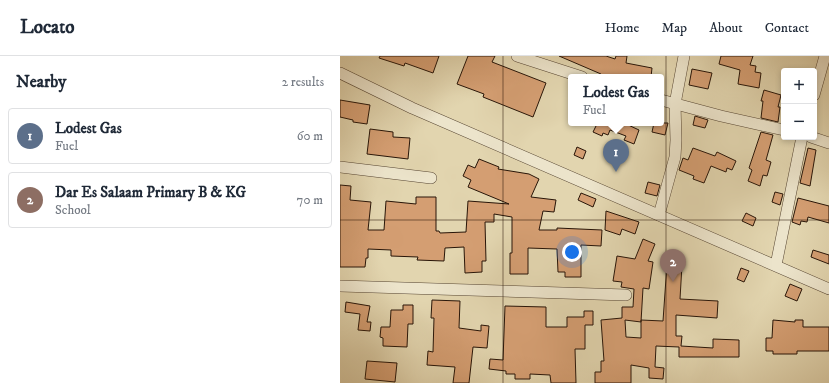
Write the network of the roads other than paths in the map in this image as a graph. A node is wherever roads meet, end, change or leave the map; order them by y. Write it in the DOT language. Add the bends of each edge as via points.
graph roads {
  1 [pos="517,56"];
  2 [pos="684,56"];
  3 [pos="825,56"];
  4 [pos="529,58"];
  5 [pos="340,73"];
  6 [pos="574,74"];
  7 [pos="817,84"];
  8 [pos="664,101"];
  9 [pos="675,104"];
  10 [pos="781,129"];
  11 [pos="817,139"];
  12 [pos="801,140"];
  13 [pos="829,143"];
  14 [pos="340,168"];
  15 [pos="431,178"];
  16 [pos="659,215"];
  17 [pos="776,266"];
  18 [pos="340,286"];
  19 [pos="829,289"];
  20 [pos="626,295"];
  1 -- 4 [label="street"];
  2 -- 9 [label="street"];
  3 -- 7 [label="street"];
  4 -- 6 [label="street"];
  5 -- 16 [label="street" via="412,108"];
  8 -- 9 [label="street"];
  9 -- 10 [label="street"];
  9 -- 16 [label="street" via="675,157"];
  11 -- 13 [label="street"];
  12 -- 17 [label="street"];
  14 -- 15 [label="street"];
  16 -- 17 [label="street"];
  17 -- 19 [label="street"];
  18 -- 20 [label="street"];
}
